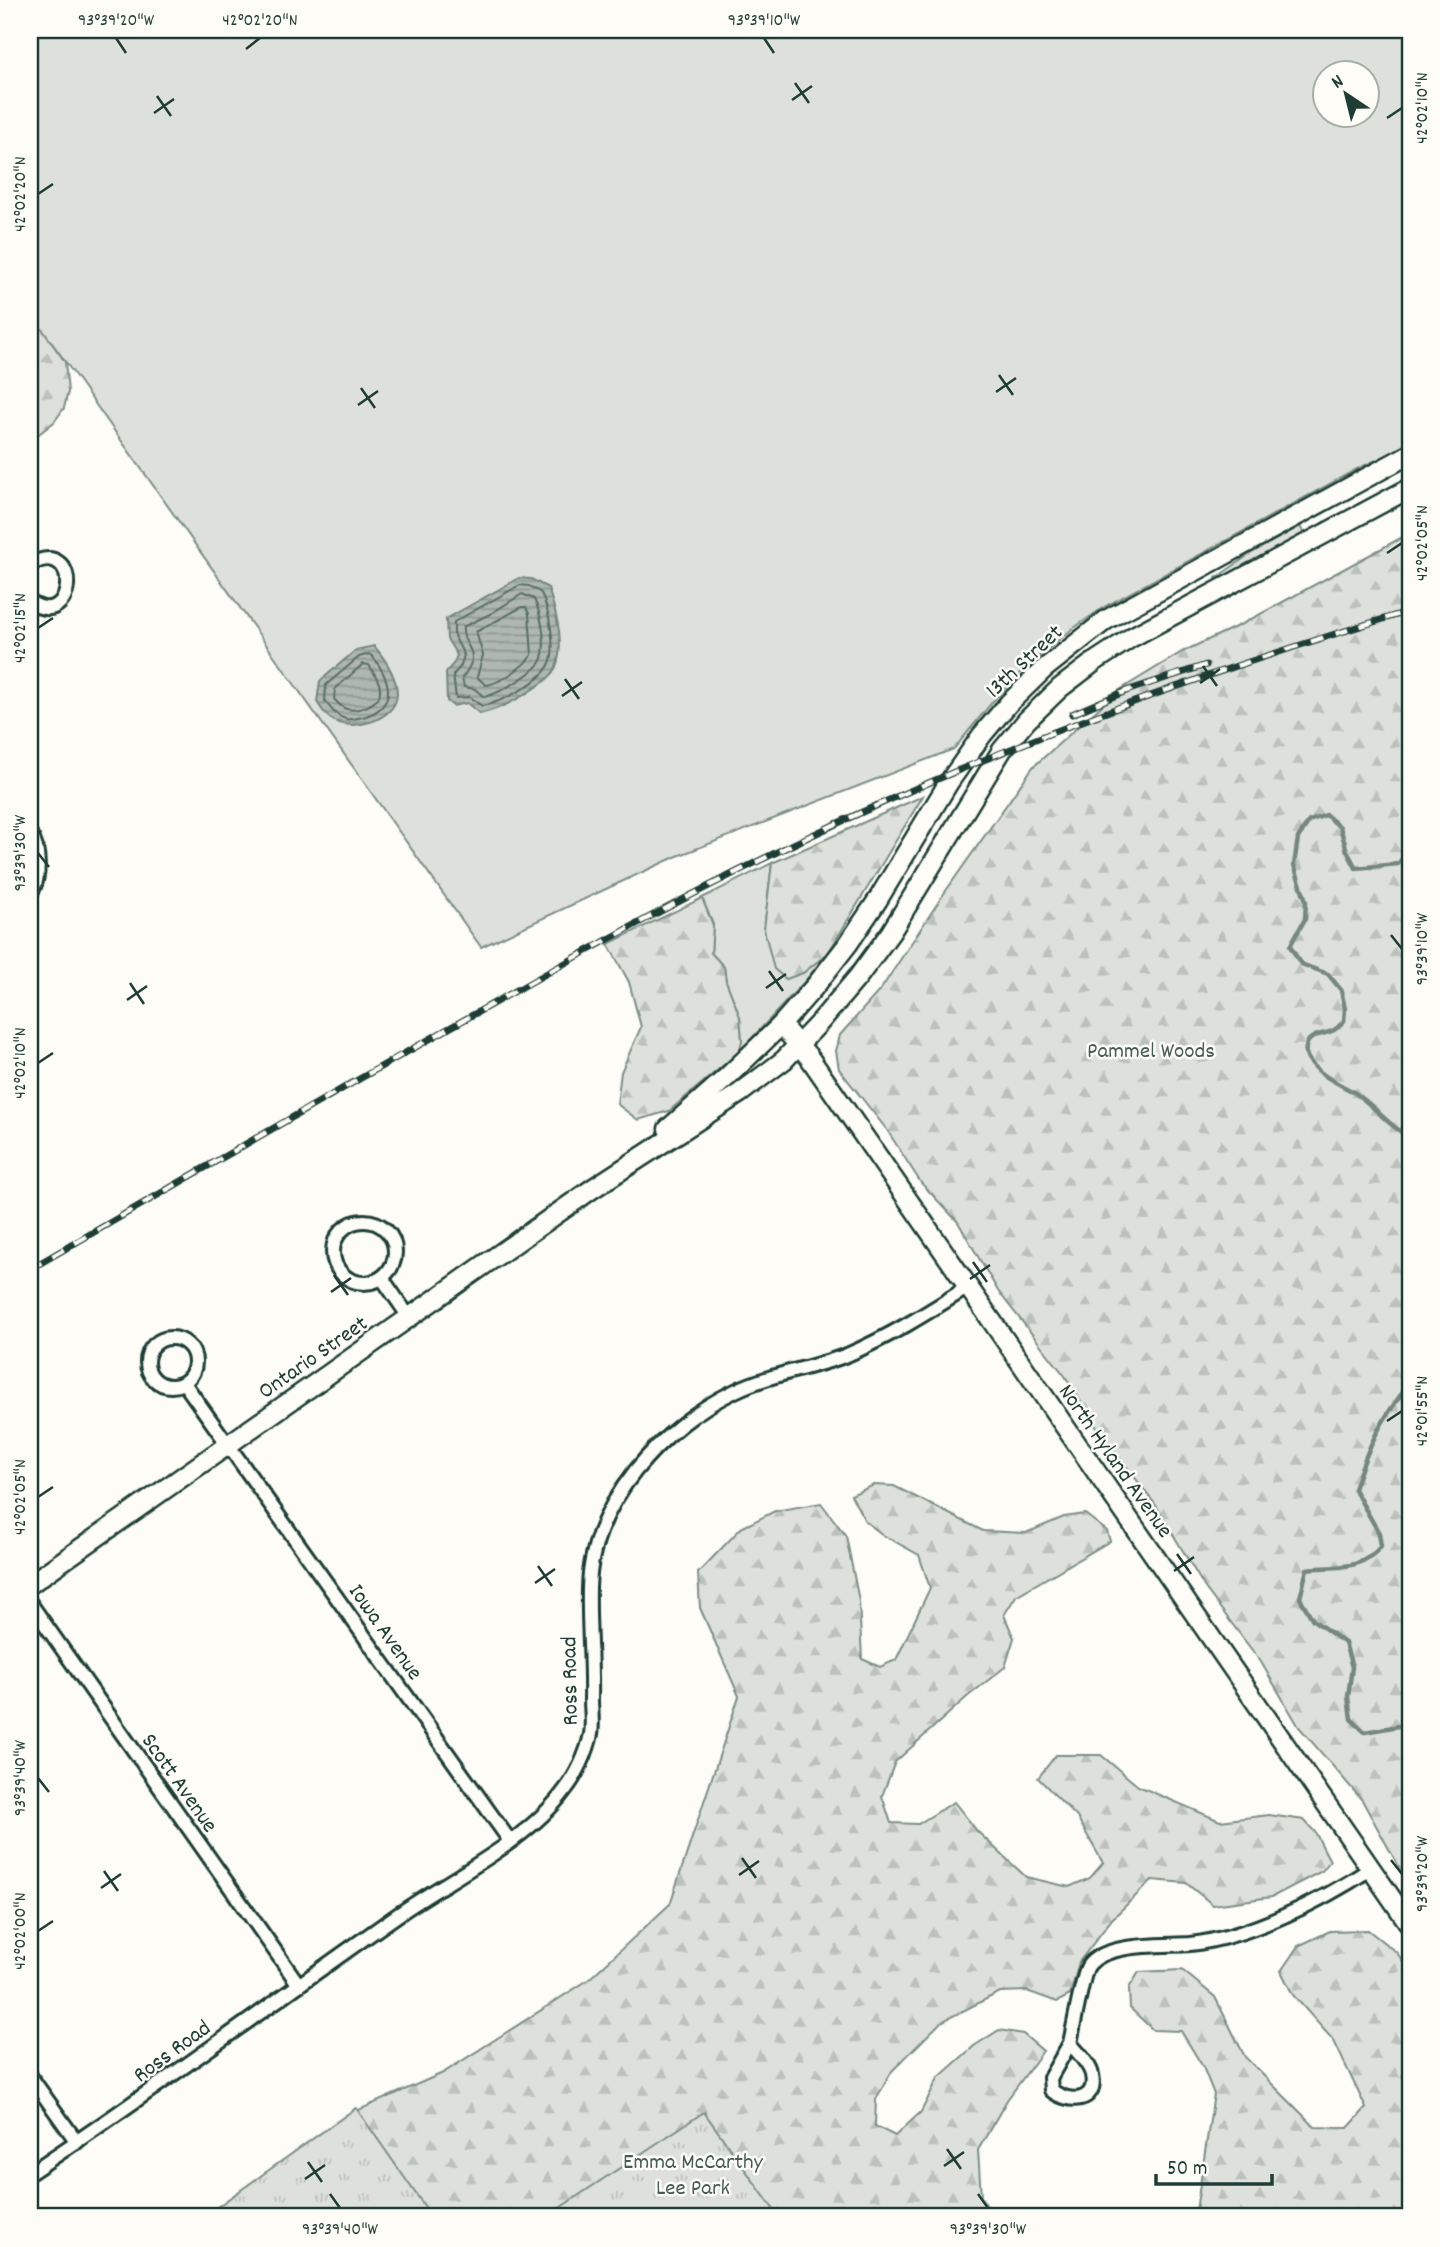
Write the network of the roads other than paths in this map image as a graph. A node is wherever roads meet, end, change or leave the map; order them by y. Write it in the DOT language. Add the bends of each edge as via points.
graph roads {
  1 [pos="1410,454"];
  2 [pos="1410,488"];
  3 [pos="30,565"];
  4 [pos="30,602"];
  5 [pos="30,834"];
  6 [pos="30,894"];
  7 [pos="781,1025"];
  8 [pos="800,1044"];
  9 [pos="624,1168"];
  10 [pos="382,1278"];
  11 [pos="968,1287"];
  12 [pos="409,1317"];
  13 [pos="184,1383"];
  14 [pos="228,1446"];
  15 [pos="30,1584"];
  16 [pos="30,1603"];
  17 [pos="510,1841"];
  18 [pos="1370,1869"];
  19 [pos="1410,1925"];
  20 [pos="299,1985"];
  21 [pos="1070,2043"];
  22 [pos="30,2076"];
  23 [pos="77,2142"];
  24 [pos="30,2173"];
  1 -- 7 [label="main road, 13th Street" via="1106,620 1044,669 982,735 848,944"];
  2 -- 8 [label="main road, 13th Street" via="1132,637 1060,688 1002,750 891,932"];
  3 -- 4 [label="street" via="44,559 59,564 69,584 57,604 41,607"];
  5 -- 6 [label="street" via="36,843 38,866"];
  7 -- 8 [label="main road, North Hyland Avenue"];
  7 -- 9 [label="main road, Ontario Street"];
  8 -- 9 [label="main road, Ontario Street" via="740,1093"];
  8 -- 11 [label="main road, North Hyland Avenue"];
  9 -- 12 [label="main road, Ontario Street"];
  10 -- 10 [label="street" via="356,1282 340,1272 334,1244 345,1228 363,1221 388,1232 394,1260"];
  10 -- 12 [label="street"];
  11 -- 17 [label="street, Ross Road" via="847,1354 734,1391 690,1418 650,1452 610,1510 589,1581 591,1732 583,1758 551,1809"];
  11 -- 18 [label="main road, North Hyland Avenue"];
  12 -- 14 [label="main road, Ontario Street"];
  13 -- 14 [label="street, Iowa Avenue"];
  14 -- 15 [label="main road, Ontario Street"];
  14 -- 17 [label="street, Iowa Avenue"];
  16 -- 20 [label="street, Scott Avenue"];
  17 -- 20 [label="street, Ross Road"];
  18 -- 19 [label="main road, North Hyland Avenue"];
  18 -- 21 [label="street" via="1298,1909 1219,1938 1134,1947 1098,1957 1087,1967"];
  20 -- 23 [label="street, Ross Road"];
  22 -- 23 [label="street"];
  23 -- 24 [label="street, Ross Road"];
}
